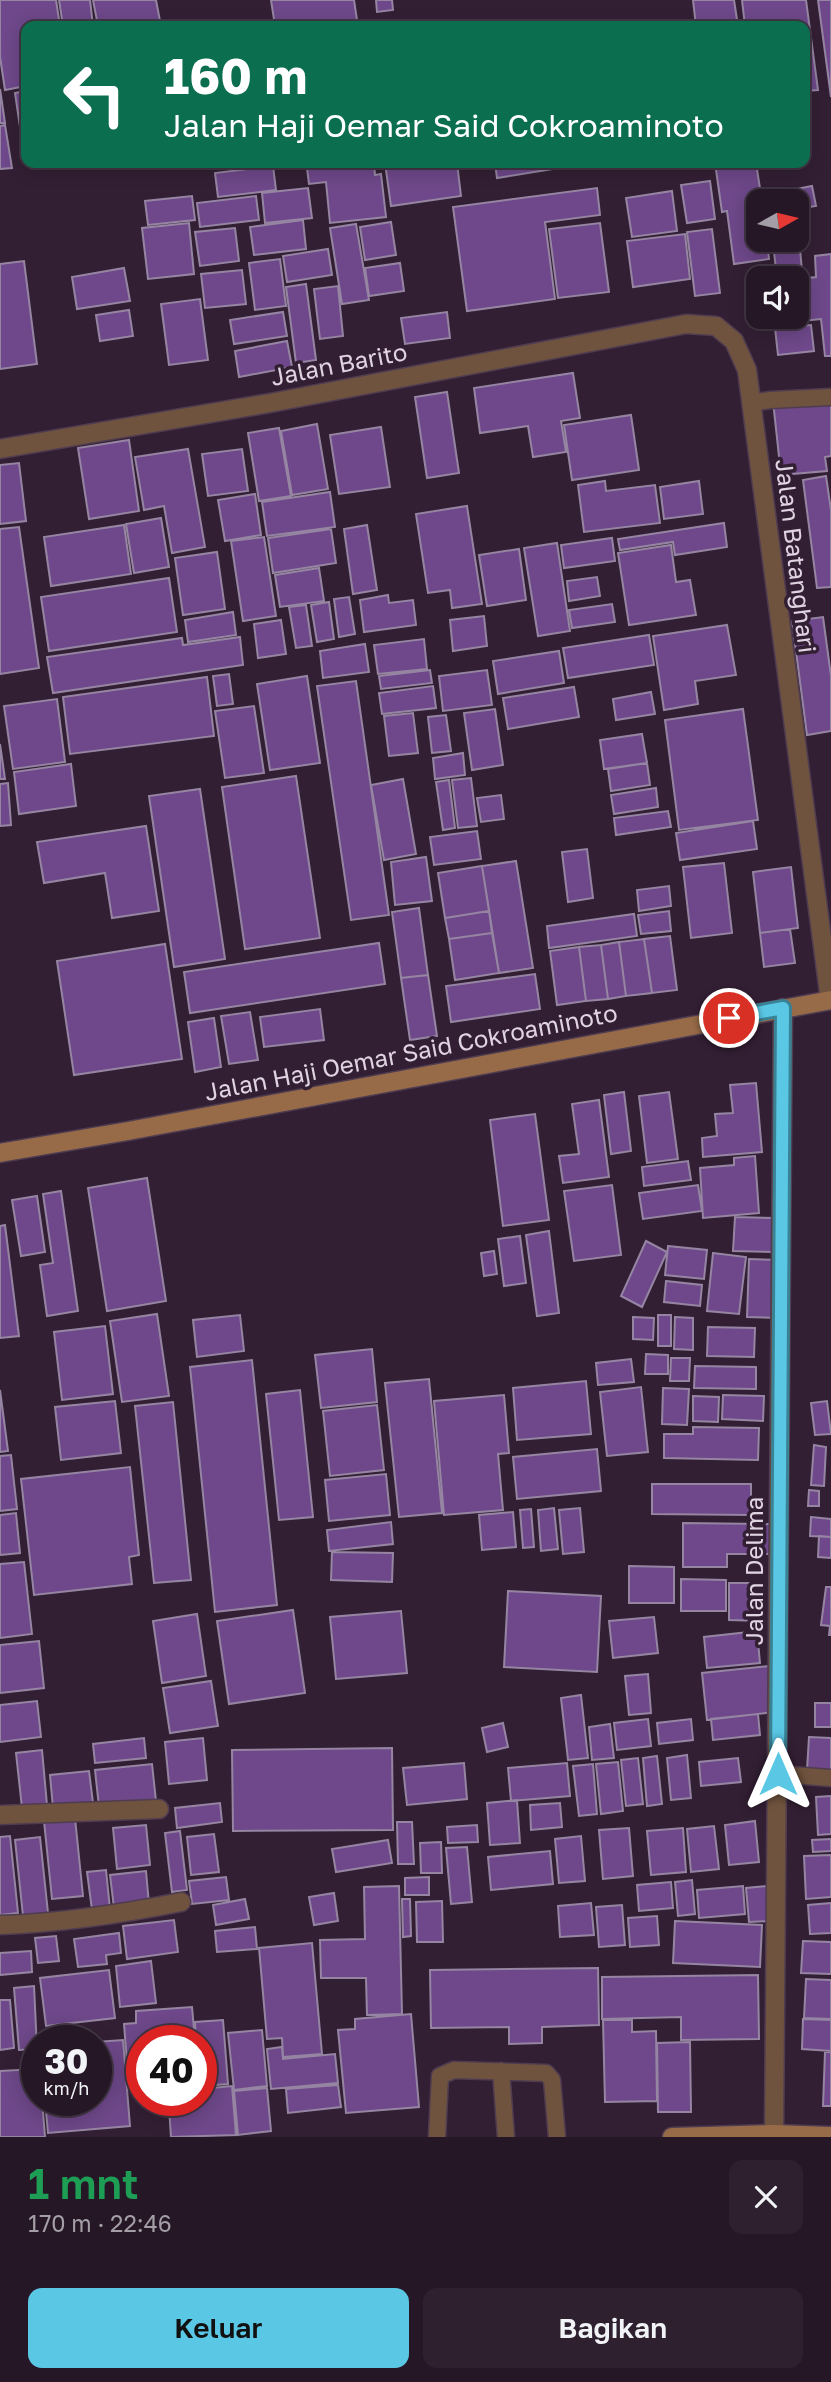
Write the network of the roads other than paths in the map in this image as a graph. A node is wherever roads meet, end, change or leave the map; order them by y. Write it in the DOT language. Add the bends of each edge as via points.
graph roads {
  1 [pos="686,324"];
  2 [pos="831,397"];
  3 [pos="751,403"];
  4 [pos="0,449"];
  5 [pos="830,1000"];
  6 [pos="783,1008"];
  7 [pos="0,1153"];
  8 [pos="778,1774"];
  9 [pos="831,1779"];
  10 [pos="159,1809"];
  11 [pos="0,1815"];
  12 [pos="181,1902"];
  13 [pos="0,1925"];
  14 [pos="501,2071"];
  15 [pos="775,2134"];
  16 [pos="831,2136"];
  17 [pos="437,2137"];
  18 [pos="506,2137"];
  19 [pos="557,2137"];
  20 [pos="673,2137"];
  1 -- 3 [label="street, Jalan Batanghari" via="716,326 734,341 747,370"];
  1 -- 4 [label="street, Jalan Barito"];
  2 -- 3 [label="lane"];
  3 -- 5 [label="street, Jalan Batanghari"];
  5 -- 6 [label="main road, Jalan Haji Oemar Said Cokroaminoto"];
  6 -- 7 [label="main road, Jalan Haji Oemar Said Cokroaminoto"];
  6 -- 8 [label="street, Jalan Delima"];
  8 -- 9 [label="lane"];
  8 -- 15 [label="street, Jalan Delima"];
  10 -- 11 [label="street"];
  12 -- 13 [label="street" via="112,1916"];
  14 -- 17 [label="lane" via="454,2070 440,2077"];
  14 -- 18 [label="lane"];
  14 -- 19 [label="lane" via="546,2073 552,2080"];
  15 -- 16 [label="main road"];
  15 -- 20 [label="main road"];
}
